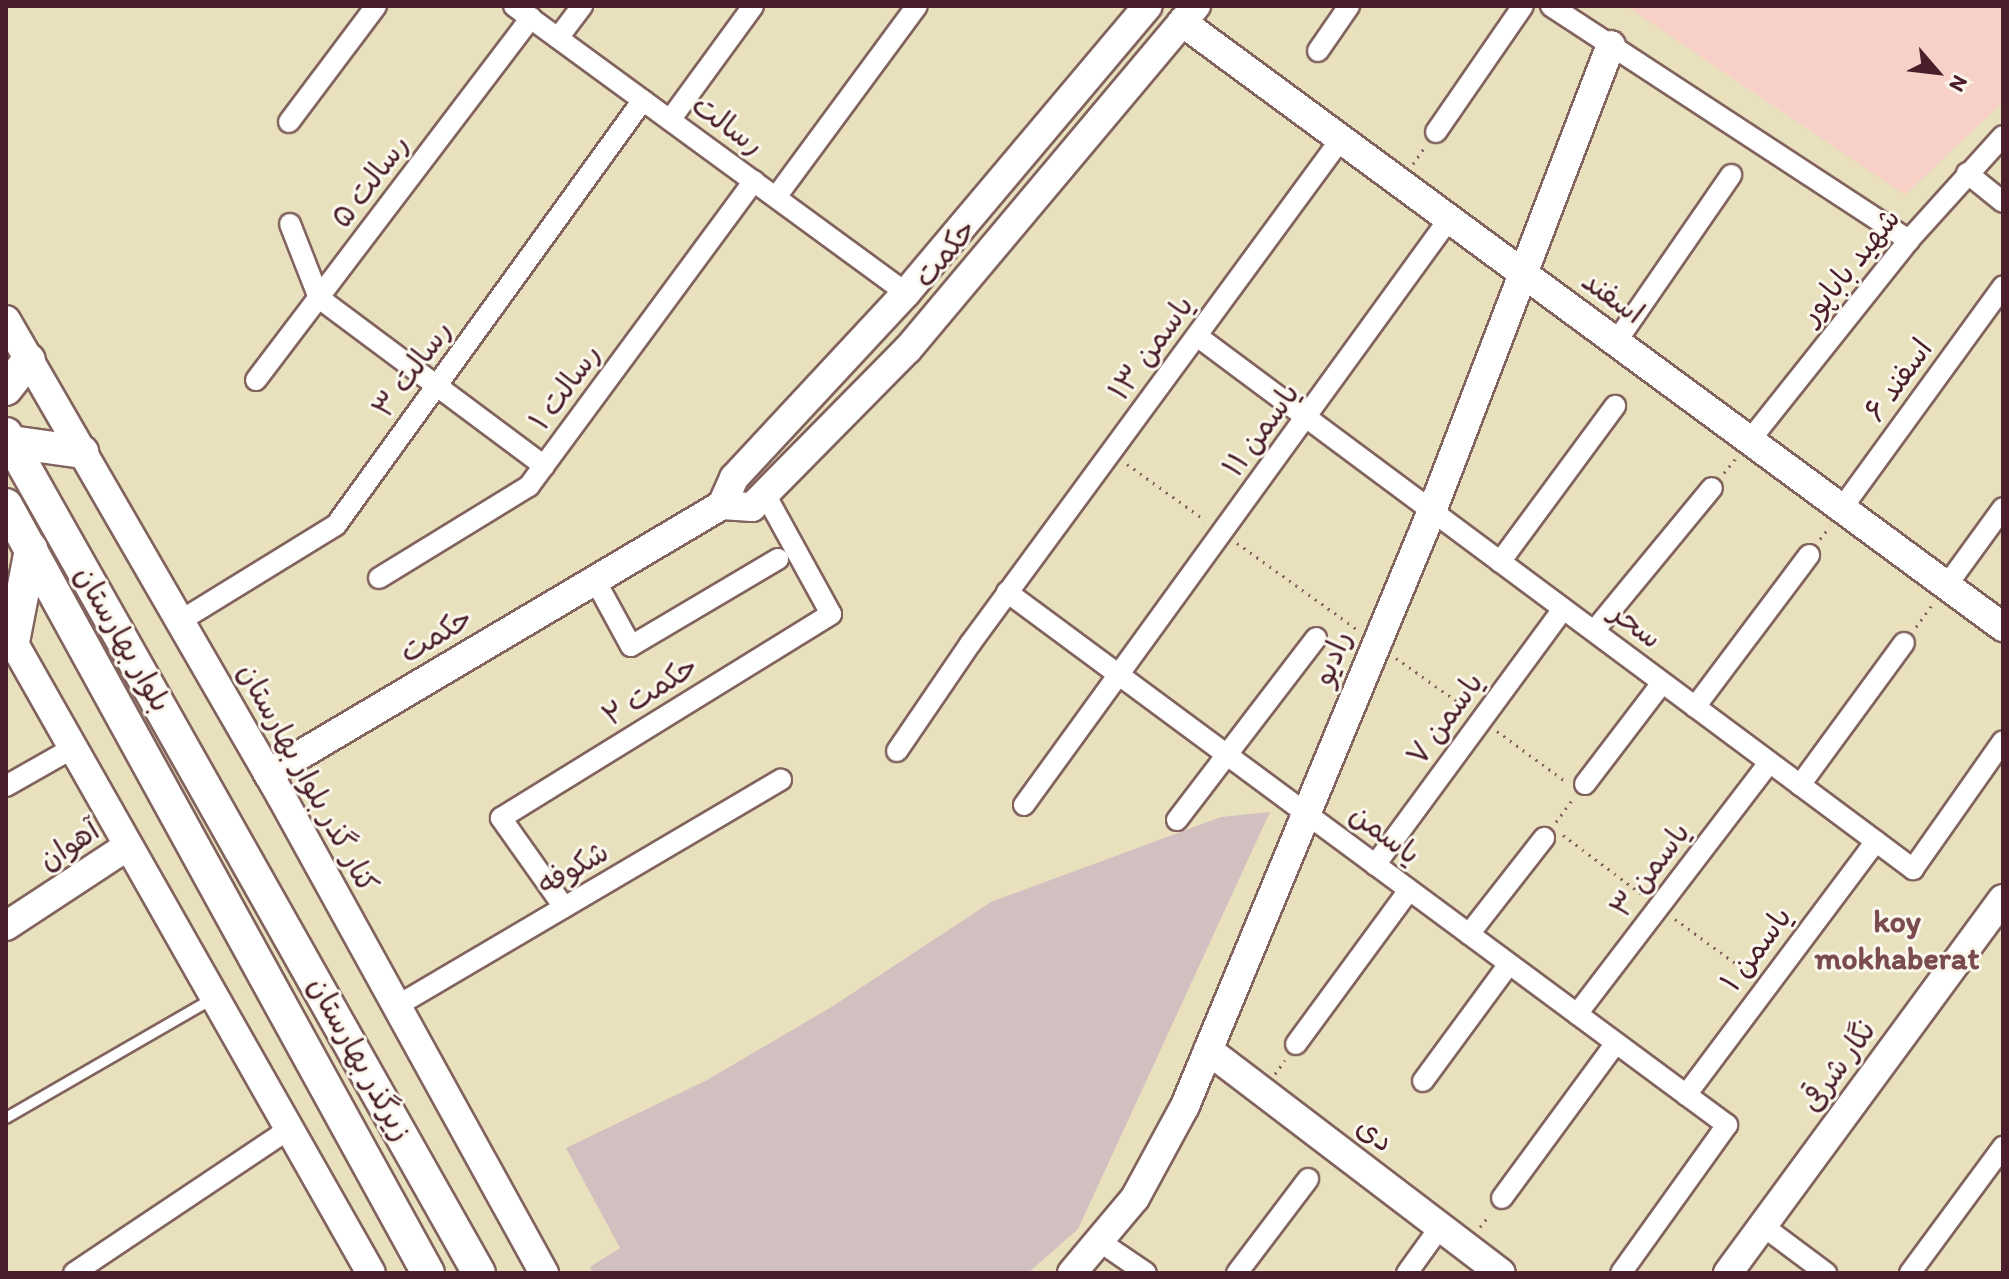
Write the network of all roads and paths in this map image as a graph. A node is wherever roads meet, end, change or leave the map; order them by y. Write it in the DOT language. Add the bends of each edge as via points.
graph roads {
  1 [pos="376,6"];
  2 [pos="514,6"];
  3 [pos="582,6"];
  4 [pos="753,6"];
  5 [pos="917,6"];
  6 [pos="1148,6"];
  7 [pos="1349,6"];
  8 [pos="1523,6"];
  9 [pos="1551,6"];
  10 [pos="1189,14"];
  11 [pos="531,18"];
  12 [pos="558,38"];
  13 [pos="1611,45"];
  14 [pos="1318,51"];
  15 [pos="643,100"];
  16 [pos="670,120"];
  17 [pos="289,122"];
  18 [pos="1436,132"];
  19 [pos="2003,136"];
  20 [pos="1341,139"];
  21 [pos="1967,173"];
  22 [pos="1731,175"];
  23 [pos="754,181"];
  24 [pos="1400,183"];
  25 [pos="776,197"];
  26 [pos="2003,202"];
  27 [pos="1449,219"];
  28 [pos="290,224"];
  29 [pos="1909,240"];
  30 [pos="1525,274"];
  31 [pos="2003,286"];
  32 [pos="906,293"];
  33 [pos="319,298"];
  34 [pos="6,320"];
  35 [pos="1197,336"];
  36 [pos="1616,342"];
  37 [pos="29,360"];
  38 [pos="256,380"];
  39 [pos="437,386"];
  40 [pos="6,389"];
  41 [pos="1615,406"];
  42 [pos="1307,418"];
  43 [pos="8,438"];
  44 [pos="1750,440"];
  45 [pos="82,452"];
  46 [pos="1111,453"];
  47 [pos="544,466"];
  48 [pos="1712,488"];
  49 [pos="765,494"];
  50 [pos="6,505"];
  51 [pos="722,505"];
  52 [pos="1842,508"];
  53 [pos="2003,508"];
  54 [pos="1432,511"];
  55 [pos="1223,533"];
  56 [pos="31,549"];
  57 [pos="1809,555"];
  58 [pos="778,559"];
  59 [pos="1500,562"];
  60 [pos="379,578"];
  61 [pos="595,580"];
  62 [pos="1947,585"];
  63 [pos="1007,592"];
  64 [pos="1563,609"];
  65 [pos="180,621"];
  66 [pos="2003,627"];
  67 [pos="1594,631"];
  68 [pos="1316,638"];
  69 [pos="9,643"];
  70 [pos="1376,643"];
  71 [pos="1904,643"];
  72 [pos="1120,676"];
  73 [pos="1662,683"];
  74 [pos="1695,707"];
  75 [pos="1482,720"];
  76 [pos="2003,741"];
  77 [pos="73,748"];
  78 [pos="897,751"];
  79 [pos="1228,755"];
  80 [pos="1770,762"];
  81 [pos="268,774"];
  82 [pos="781,780"];
  83 [pos="1800,785"];
  84 [pos="6,786"];
  85 [pos="1582,787"];
  86 [pos="1024,805"];
  87 [pos="1304,811"];
  88 [pos="1177,820"];
  89 [pos="1544,838"];
  90 [pos="1876,841"];
  91 [pos="240,845"];
  92 [pos="128,846"];
  93 [pos="206,864"];
  94 [pos="1375,865"];
  95 [pos="1409,890"];
  96 [pos="2003,899"];
  97 [pos="564,907"];
  98 [pos="6,926"];
  99 [pos="1469,934"];
  100 [pos="1509,964"];
  101 [pos="215,997"];
  102 [pos="395,1007"];
  103 [pos="1577,1014"];
  104 [pos="1616,1043"];
  105 [pos="1296,1044"];
  106 [pos="1208,1050"];
  107 [pos="1423,1081"];
  108 [pos="1263,1092"];
  109 [pos="1686,1095"];
  110 [pos="6,1118"];
  111 [pos="291,1128"];
  112 [pos="2003,1147"];
  113 [pos="1308,1179"];
  114 [pos="1502,1198"];
  115 [pos="1763,1226"];
  116 [pos="1440,1227"];
  117 [pos="1102,1243"];
  118 [pos="1465,1246"];
  119 [pos="74,1273"];
  120 [pos="371,1273"];
  121 [pos="428,1273"];
  122 [pos="479,1273"];
  123 [pos="544,1273"];
  124 [pos="1072,1273"];
  125 [pos="1146,1273"];
  126 [pos="1237,1273"];
  127 [pos="1407,1273"];
  128 [pos="1501,1273"];
  129 [pos="1621,1273"];
  130 [pos="1728,1273"];
  131 [pos="1826,1273"];
  132 [pos="1910,1273"];
  1 -- 17 [label="street"];
  2 -- 11 [label="street, رسالت"];
  3 -- 12 [label="street"];
  4 -- 16 [label="street"];
  5 -- 25 [label="street"];
  6 -- 32 [label="street, حکمت"];
  7 -- 14 [label="street"];
  8 -- 18 [label="street"];
  9 -- 13 [label="street"];
  10 -- 20 [label="street, اسفند"];
  10 -- 49 [label="street, حکمت" via="908,349"];
  11 -- 12 [label="street, رسالت"];
  11 -- 33 [label="street, رسالت ۵"];
  12 -- 15 [label="street, رسالت"];
  13 -- 29 [label="street"];
  13 -- 30 [label="street, رادیو"];
  15 -- 16 [label="street, رسالت"];
  15 -- 39 [label="street, رسالت ۳"];
  16 -- 23 [label="street, رسالت"];
  18 -- 24 [label="path"];
  19 -- 21 [label="street, شهید باباپور"];
  20 -- 24 [label="street, اسفند"];
  20 -- 35 [label="street, یاسمن ۱۳"];
  21 -- 26 [label="street"];
  21 -- 29 [label="street, شهید باباپور"];
  22 -- 36 [label="street"];
  23 -- 25 [label="street, رسالت"];
  23 -- 47 [label="street, رسالت ۱"];
  24 -- 27 [label="street, اسفند"];
  25 -- 32 [label="street, رسالت"];
  27 -- 30 [label="street, اسفند"];
  27 -- 42 [label="street, یاسمن ۱۱"];
  28 -- 33 [label="street"];
  29 -- 44 [label="street, شهید باباپور"];
  30 -- 36 [label="street, اسفند"];
  30 -- 54 [label="street, رادیو"];
  31 -- 52 [label="street, اسفند ۶"];
  32 -- 51 [label="street, حکمت" via="734,478"];
  33 -- 38 [label="street, رسالت ۵"];
  33 -- 39 [label="street"];
  34 -- 37 [label="street, کنار گذر بلوار بهارستان"];
  35 -- 42 [label="street, سحر"];
  35 -- 46 [label="street, یاسمن ۱۳"];
  36 -- 44 [label="street, اسفند"];
  37 -- 40 [label="main road"];
  37 -- 45 [label="street, کنار گذر بلوار بهارستان"];
  39 -- 47 [label="street"];
  39 -- 65 [label="street, رسالت ۳" via="336,525"];
  41 -- 59 [label="street"];
  42 -- 54 [label="street, سحر"];
  42 -- 55 [label="street, یاسمن ۱۱"];
  43 -- 45 [label="main road"];
  43 -- 91 [label="main road, بلوار بهارستان"];
  44 -- 48 [label="path"];
  44 -- 52 [label="street, اسفند"];
  45 -- 65 [label="street, کنار گذر بلوار بهارستان"];
  46 -- 55 [label="path"];
  46 -- 63 [label="street, یاسمن ۱۳"];
  47 -- 60 [label="street, رسالت ۱" via="529,486"];
  48 -- 67 [label="street"];
  49 -- 51 [label="street, حکمت" via="752,507"];
  49 -- 97 [label="street, حکمت ۲" via="831,614 501,818"];
  50 -- 56 [label="main road, بلوار بهارستان"];
  51 -- 61 [label="street, حکمت"];
  52 -- 57 [label="path"];
  52 -- 62 [label="street, اسفند"];
  53 -- 62 [label="street"];
  54 -- 59 [label="street, سحر"];
  54 -- 70 [label="street, رادیو"];
  55 -- 70 [label="path"];
  55 -- 72 [label="street, یاسمن ۱۱"];
  56 -- 69 [label="main road"];
  56 -- 93 [label="main road, بلوار بهارستان"];
  57 -- 74 [label="street"];
  58 -- 61 [label="street" via="631,646"];
  59 -- 64 [label="street, سحر"];
  61 -- 81 [label="street, حکمت"];
  62 -- 66 [label="street, اسفند"];
  62 -- 71 [label="path"];
  63 -- 72 [label="street, یاسمن"];
  63 -- 78 [label="street, یاسمن ۱۳"];
  64 -- 67 [label="street, سحر"];
  64 -- 75 [label="street, یاسمن ۷"];
  65 -- 81 [label="street, کنار گذر بلوار بهارستان"];
  67 -- 73 [label="street, سحر"];
  68 -- 79 [label="street"];
  69 -- 77 [label="street"];
  70 -- 75 [label="path"];
  70 -- 87 [label="street, رادیو"];
  71 -- 83 [label="street"];
  72 -- 79 [label="street, یاسمن"];
  72 -- 86 [label="street, یاسمن ۱۱"];
  73 -- 74 [label="street, سحر"];
  73 -- 85 [label="street"];
  74 -- 80 [label="street, سحر"];
  75 -- 85 [label="path"];
  75 -- 94 [label="street, یاسمن ۷"];
  76 -- 90 [label="street, سحر" via="1913,869"];
  77 -- 84 [label="street"];
  77 -- 92 [label="street"];
  79 -- 87 [label="street, یاسمن"];
  79 -- 88 [label="street"];
  80 -- 83 [label="street, سحر"];
  80 -- 103 [label="street, یاسمن ۳"];
  81 -- 102 [label="street, کنار گذر بلوار بهارستان"];
  82 -- 97 [label="street, شکوفه"];
  83 -- 90 [label="street, سحر"];
  85 -- 89 [label="path"];
  87 -- 94 [label="street, یاسمن"];
  87 -- 106 [label="street, رادیو"];
  89 -- 99 [label="street"];
  90 -- 109 [label="street, یاسمن ۱"];
  91 -- 122 [label="main road, زیرگذر بهارستان"];
  92 -- 98 [label="street, آهوان"];
  92 -- 101 [label="street"];
  93 -- 121 [label="main road, زیرگذر بهارستان"];
  94 -- 95 [label="street, یاسمن"];
  95 -- 99 [label="street, یاسمن"];
  95 -- 105 [label="street"];
  96 -- 115 [label="street, نگار شرقی"];
  97 -- 102 [label="street, شکوفه"];
  99 -- 100 [label="street, یاسمن"];
  100 -- 103 [label="street, یاسمن"];
  100 -- 107 [label="street"];
  101 -- 110 [label="lane"];
  101 -- 111 [label="street"];
  102 -- 123 [label="street, کنار گذر بلوار بهارستان"];
  103 -- 104 [label="street, یاسمن"];
  104 -- 109 [label="street, یاسمن"];
  104 -- 114 [label="street"];
  105 -- 108 [label="path"];
  106 -- 108 [label="street, دی"];
  106 -- 117 [label="street, رادیو" via="1161,1156"];
  108 -- 116 [label="street, دی"];
  109 -- 129 [label="street, یاسمن" via="1727,1125"];
  111 -- 119 [label="street"];
  111 -- 120 [label="street"];
  112 -- 132 [label="street"];
  113 -- 126 [label="street"];
  114 -- 118 [label="path"];
  115 -- 130 [label="street, نگار شرقی"];
  115 -- 131 [label="street"];
  116 -- 118 [label="street, دی"];
  116 -- 127 [label="street"];
  117 -- 124 [label="street, رادیو"];
  117 -- 125 [label="street"];
  118 -- 128 [label="street, دی"];
}
